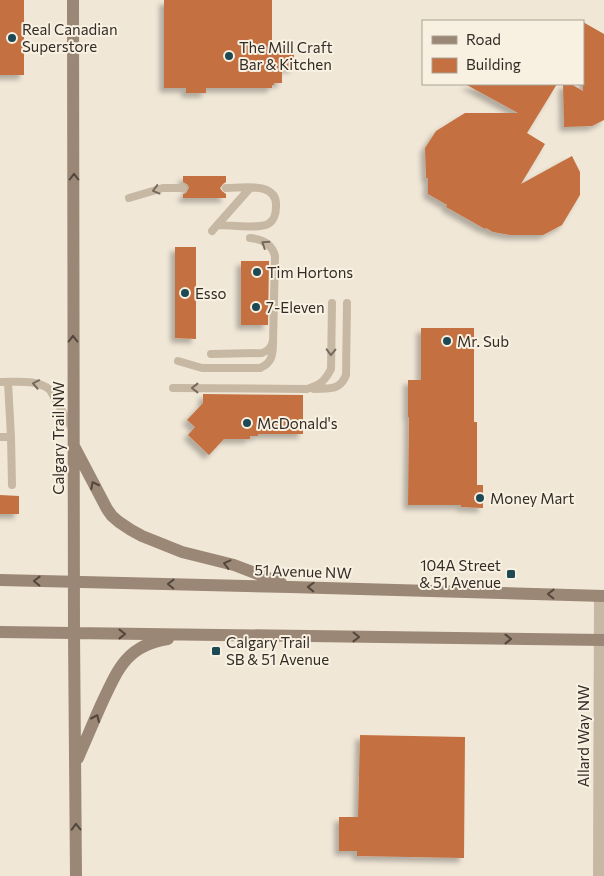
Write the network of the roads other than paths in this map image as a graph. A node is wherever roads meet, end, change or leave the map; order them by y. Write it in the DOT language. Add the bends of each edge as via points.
graph roads {
  1 [pos="73,0"];
  2 [pos="183,188"];
  3 [pos="226,188"];
  4 [pos="250,188"];
  5 [pos="129,198"];
  6 [pos="250,238"];
  7 [pos="332,303"];
  8 [pos="347,303"];
  9 [pos="274,342"];
  10 [pos="211,354"];
  11 [pos="178,362"];
  12 [pos="4,382"];
  13 [pos="173,388"];
  14 [pos="308,389"];
  15 [pos="74,432"];
  16 [pos="0,437"];
  17 [pos="12,437"];
  18 [pos="74,446"];
  19 [pos="12,484"];
  20 [pos="0,580"];
  21 [pos="74,582"];
  22 [pos="290,587"];
  23 [pos="602,596"];
  24 [pos="0,632"];
  25 [pos="74,634"];
  26 [pos="202,634"];
  27 [pos="602,640"];
  28 [pos="76,762"];
  29 [pos="76,876"];
  30 [pos="599,876"];
  15 -- 1 [label="main road, Calgary Trail NW, one-way"];
  2 -- 5 [label="lane, one-way" via="163,188"];
  3 -- 4 [label="lane"];
  4 -- 4 [label="lane" via="264,188 274,197 276,204 272,220 268,224 215,228"];
  9 -- 6 [label="lane, one-way" via="274,250 270,245"];
  7 -- 14 [label="lane, one-way" via="331,369 323,381"];
  8 -- 14 [label="lane" via="344,380 336,388"];
  9 -- 10 [label="lane" via="262,353"];
  9 -- 11 [label="lane" via="270,362 260,368 202,368"];
  15 -- 12 [label="lane, one-way" via="44,385"];
  12 -- 17 [label="lane"];
  14 -- 13 [label="lane, one-way"];
  15 -- 18 [label="main road, Calgary Trail NW"];
  16 -- 17 [label="lane"];
  17 -- 19 [label="lane"];
  18 -- 21 [label="main road, Calgary Trail NW"];
  22 -- 18 [label="main road, one-way" via="234,565 182,552 131,530 107,509"];
  21 -- 20 [label="main road, 51 Avenue NW, one-way"];
  22 -- 21 [label="main road, 51 Avenue NW, one-way"];
  21 -- 25 [label="main road, Calgary Trail NW"];
  23 -- 22 [label="main road, 51 Avenue NW, one-way"];
  23 -- 27 [label="street, Allard Way NW"];
  24 -- 25 [label="main road"];
  25 -- 26 [label="main road, one-way"];
  25 -- 28 [label="main road, Calgary Trail NW"];
  26 -- 27 [label="main road, one-way"];
  28 -- 26 [label="main road, one-way" via="111,682 125,661 155,641"];
  27 -- 30 [label="street, Allard Way NW"];
  29 -- 28 [label="main road, Calgary Trail NW, one-way"];
}
